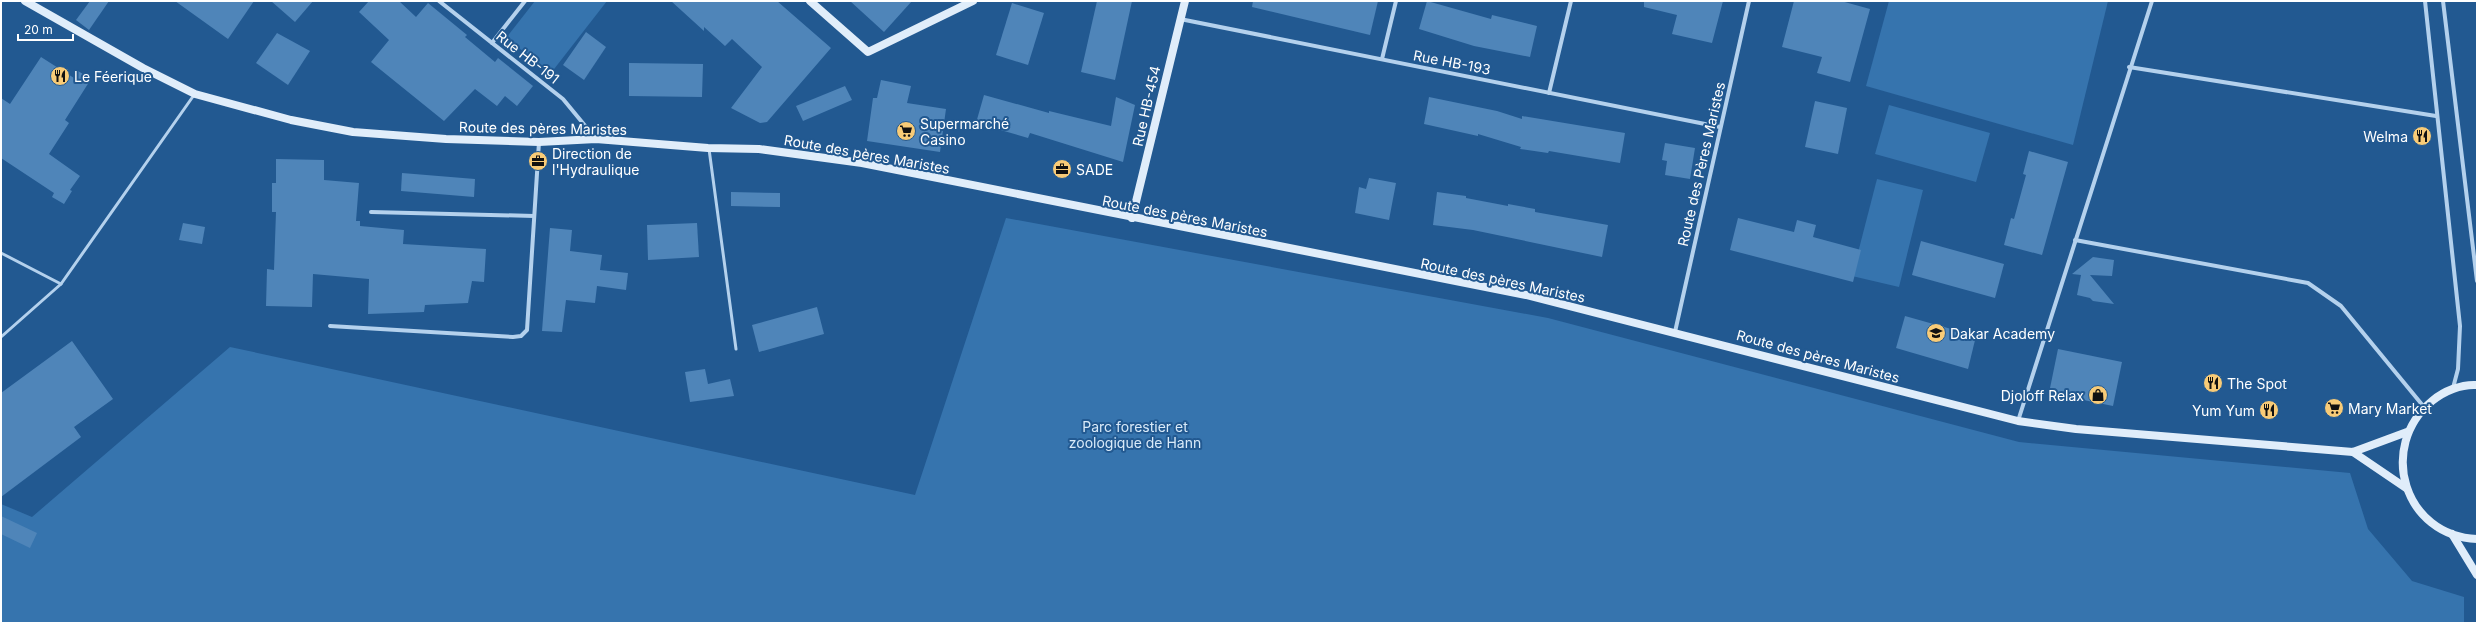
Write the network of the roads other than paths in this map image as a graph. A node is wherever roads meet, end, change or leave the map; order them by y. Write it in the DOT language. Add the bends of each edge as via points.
graph roads {
  1 [pos="25,1"];
  2 [pos="439,1"];
  3 [pos="525,1"];
  4 [pos="810,1"];
  5 [pos="973,1"];
  6 [pos="1185,1"];
  7 [pos="1396,1"];
  8 [pos="1570,1"];
  9 [pos="1749,1"];
  10 [pos="2152,1"];
  11 [pos="2425,1"];
  12 [pos="2443,1"];
  13 [pos="1180,19"];
  14 [pos="492,43"];
  15 [pos="1382,60"];
  16 [pos="2129,67"];
  17 [pos="1549,93"];
  18 [pos="195,94"];
  19 [pos="2436,116"];
  20 [pos="1720,127"];
  21 [pos="596,139"];
  22 [pos="539,142"];
  23 [pos="708,148"];
  24 [pos="371,212"];
  25 [pos="534,216"];
  26 [pos="1132,218"];
  27 [pos="2075,240"];
  28 [pos="1,253"];
  29 [pos="2477,281"];
  30 [pos="61,284"];
  31 [pos="330,326"];
  32 [pos="1675,332"];
  33 [pos="1,337"];
  34 [pos="736,349"];
  35 [pos="2477,385"];
  36 [pos="2453,389"];
  37 [pos="2424,407"];
  38 [pos="2018,421"];
  39 [pos="2407,432"];
  40 [pos="2353,452"];
  41 [pos="2406,488"];
  42 [pos="2452,534"];
  43 [pos="2477,539"];
  44 [pos="2477,575"];
  1 -- 18 [label="street, Route des pères Maristes" via="143,68"];
  2 -- 14 [label="street, Rue HB-191"];
  3 -- 14 [label="street"];
  4 -- 5 [label="street" via="868,52"];
  6 -- 13 [label="street, Rue HB-454"];
  7 -- 15 [label="street"];
  8 -- 17 [label="street"];
  9 -- 20 [label="street, Route des Pères Maristes"];
  10 -- 16 [label="street"];
  11 -- 19 [label="street"];
  12 -- 29 [label="street"];
  13 -- 15 [label="street, Rue HB-193"];
  13 -- 26 [label="street, Rue HB-454"];
  14 -- 21 [label="street, Rue HB-191" via="563,99"];
  15 -- 17 [label="street, Rue HB-193"];
  16 -- 19 [label="street"];
  16 -- 27 [label="street"];
  17 -- 20 [label="street, Rue HB-193"];
  18 -- 22 [label="street, Route des pères Maristes" via="291,120 353,132"];
  18 -- 30 [label="lane"];
  19 -- 36 [label="street" via="2460,326 2458,369"];
  20 -- 32 [label="street, Route des Pères Maristes"];
  21 -- 22 [label="street, Route des pères Maristes"];
  21 -- 23 [label="street, Route des pères Maristes"];
  22 -- 25 [label="street"];
  23 -- 26 [label="street, Route des pères Maristes" via="759,149 862,163"];
  23 -- 34 [label="lane"];
  24 -- 25 [label="street"];
  25 -- 31 [label="street" via="528,330 521,336"];
  26 -- 32 [label="street, Route des pères Maristes" via="1526,296"];
  27 -- 37 [label="street" via="2308,283 2340,306"];
  27 -- 38 [label="street"];
  28 -- 30 [label="lane"];
  30 -- 33 [label="lane"];
  32 -- 38 [label="street, Route des pères Maristes"];
  35 -- 36 [label="street"];
  36 -- 37 [label="street"];
  37 -- 39 [label="street"];
  38 -- 40 [label="street, Route des pères Maristes" via="2076,429"];
  39 -- 40 [label="street, Route des pères Maristes"];
  39 -- 41 [label="street" via="2402,450"];
  40 -- 41 [label="street, Route des pères Maristes"];
  41 -- 42 [label="street" via="2424,516 2437,527"];
  42 -- 43 [label="street"];
  42 -- 44 [label="street"];
}
